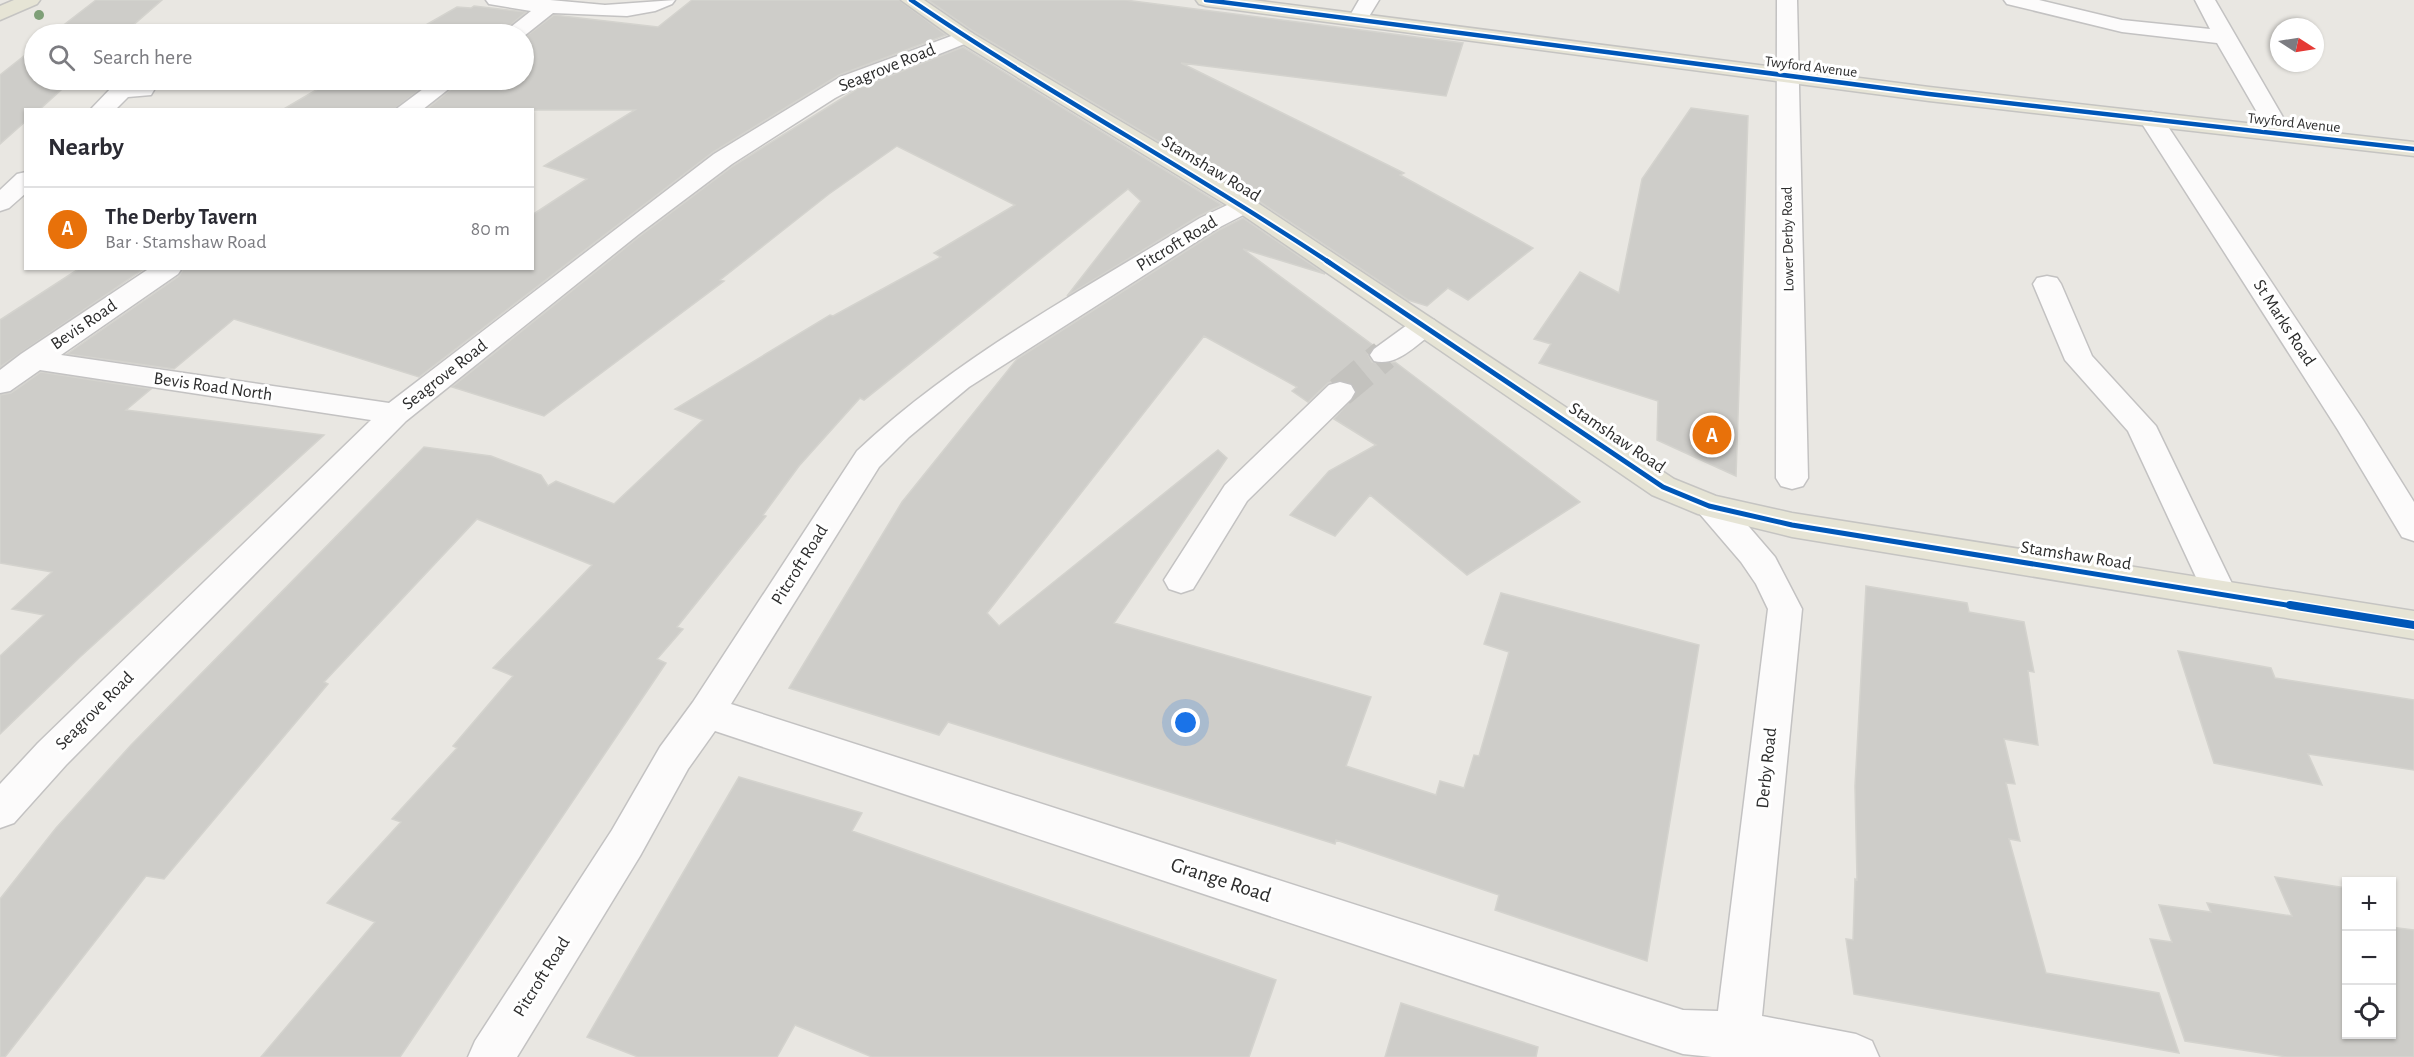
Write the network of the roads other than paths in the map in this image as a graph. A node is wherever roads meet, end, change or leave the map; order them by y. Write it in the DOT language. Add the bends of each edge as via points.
graph roads {
  1 [pos="30,0"];
  2 [pos="496,0"];
  3 [pos="665,0"];
  4 [pos="911,0"];
  5 [pos="1206,0"];
  6 [pos="1787,0"];
  7 [pos="2014,0"];
  8 [pos="2205,0"];
  9 [pos="550,6"];
  10 [pos="1363,9"];
  11 [pos="0,14"];
  12 [pos="526,24"];
  13 [pos="965,37"];
  14 [pos="2223,38"];
  15 [pos="1786,76"];
  16 [pos="122,90"];
  17 [pos="122,90"];
  18 [pos="143,90"];
  19 [pos="143,90"];
  20 [pos="435,90"];
  21 [pos="103,108"];
  22 [pos="124,108"];
  23 [pos="409,108"];
  24 [pos="2151,119"];
  25 [pos="2280,133"];
  26 [pos="2414,149"];
  27 [pos="24,181"];
  28 [pos="0,203"];
  29 [pos="24,203"];
  30 [pos="1244,205"];
  31 [pos="0,219"];
  32 [pos="166,270"];
  33 [pos="2047,284"];
  34 [pos="1424,326"];
  35 [pos="1384,355"];
  36 [pos="31,360"];
  37 [pos="0,384"];
  38 [pos="1340,392"];
  39 [pos="395,414"];
  40 [pos="1792,478"];
  41 [pos="1708,506"];
  42 [pos="2414,529"];
  43 [pos="1181,580"];
  44 [pos="2220,594"];
  45 [pos="2414,625"];
  46 [pos="706,713"];
  47 [pos="0,811"];
  48 [pos="1736,1045"];
  49 [pos="490,1057"];
  50 [pos="1856,1057"];
  1 -- 11 [label="main road"];
  2 -- 9 [label="street"];
  3 -- 9 [label="street" via="633,10"];
  4 -- 13 [label="main road, Stamshaw Road"];
  5 -- 10 [label="main road, Twyford Avenue"];
  6 -- 15 [label="street, Lower Derby Road"];
  7 -- 14 [label="street" via="2122,26"];
  8 -- 14 [label="street"];
  9 -- 12 [label="street"];
  10 -- 15 [label="main road, Twyford Avenue"];
  13 -- 30 [label="main road, Stamshaw Road"];
  13 -- 39 [label="street, Seagrove Road" via="849,82 723,159"];
  14 -- 25 [label="street"];
  15 -- 24 [label="main road, Twyford Avenue"];
  15 -- 40 [label="street, Lower Derby Road"];
  16 -- 21 [label="street"];
  17 -- 18 [label="street"];
  19 -- 22 [label="street"];
  20 -- 23 [label="street"];
  24 -- 25 [label="main road, Twyford Avenue"];
  24 -- 42 [label="street, St Marks Road"];
  25 -- 26 [label="main road, Twyford Avenue"];
  27 -- 28 [label="street"];
  29 -- 31 [label="street"];
  30 -- 34 [label="main road, Stamshaw Road"];
  30 -- 46 [label="street, Pitcroft Road" via="959,380 898,430 868,459"];
  32 -- 36 [label="street, Bevis Road"];
  33 -- 44 [label="street" via="2079,360 2141,426"];
  34 -- 35 [label="street"];
  34 -- 41 [label="main road, Stamshaw Road" via="1663,487"];
  36 -- 37 [label="street, Bevis Road"];
  36 -- 39 [label="street, Bevis Road North"];
  38 -- 43 [label="street" via="1236,493"];
  39 -- 47 [label="street, Seagrove Road" via="52,754"];
  41 -- 44 [label="main road, Stamshaw Road" via="1792,525"];
  41 -- 48 [label="street, Derby Road" via="1730,526 1774,580 1785,609"];
  44 -- 45 [label="main road, Stamshaw Road"];
  46 -- 48 [label="street, Grange Road" via="1683,1032"];
  46 -- 49 [label="street, Pitcroft Road" via="674,758 626,843"];
  48 -- 50 [label="street, Grange Road"];
}
